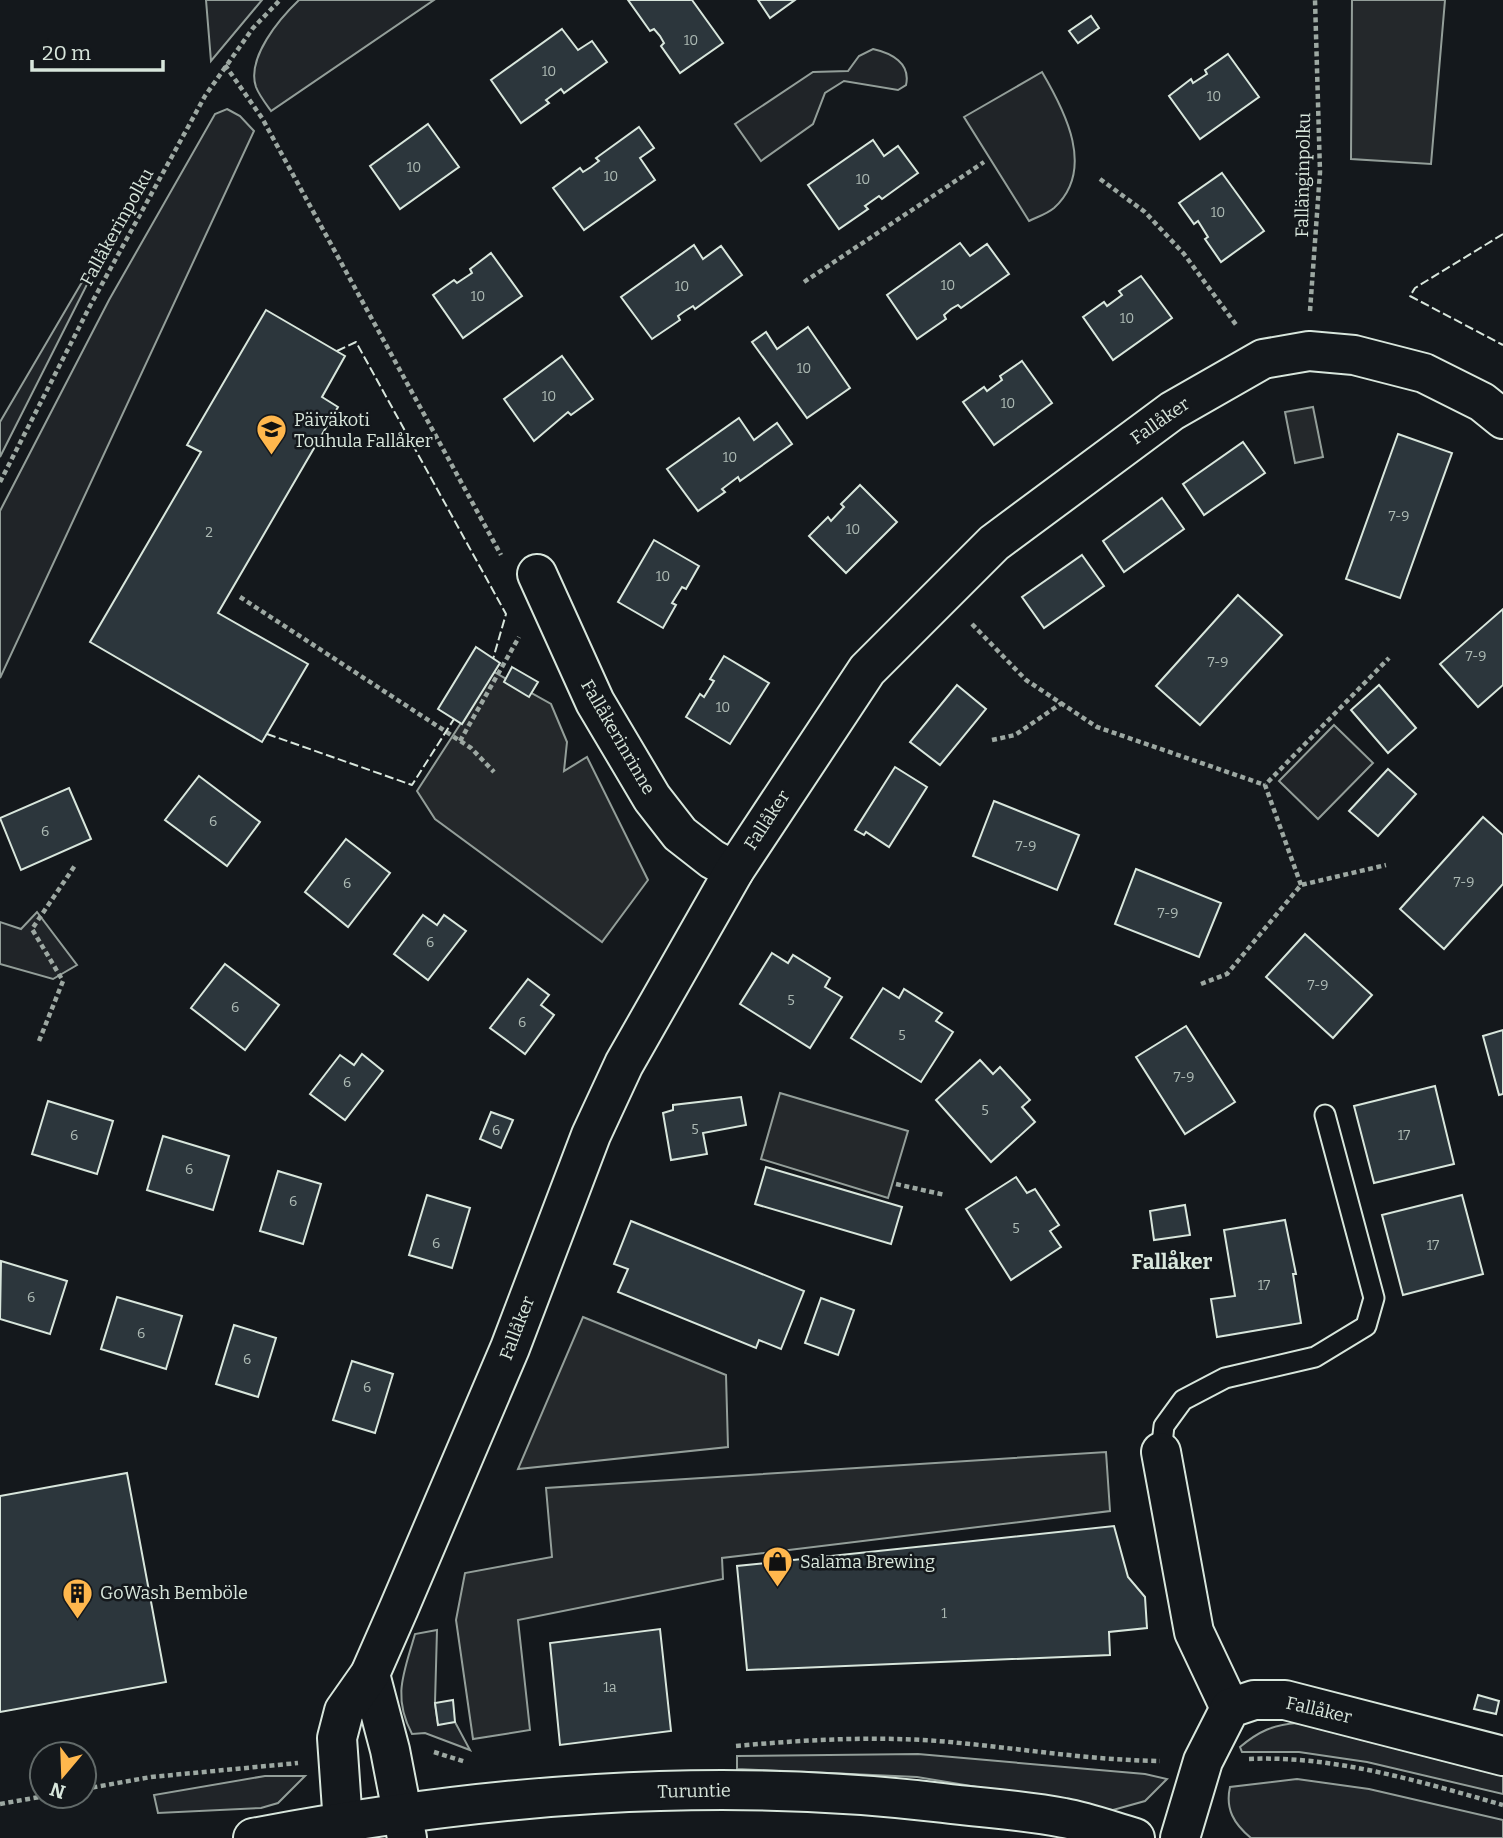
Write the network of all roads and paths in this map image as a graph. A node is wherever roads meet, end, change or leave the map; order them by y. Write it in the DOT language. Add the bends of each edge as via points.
graph roads {
  1 [pos="280,0"];
  2 [pos="1315,0"];
  3 [pos="225,65"];
  4 [pos="984,162"];
  5 [pos="1100,179"];
  6 [pos="804,282"];
  7 [pos="1241,331"];
  8 [pos="1309,351"];
  9 [pos="1503,419"];
  10 [pos="0,482"];
  11 [pos="520,567"];
  12 [pos="942,593"];
  13 [pos="240,597"];
  14 [pos="520,636"];
  15 [pos="1389,658"];
  16 [pos="1062,703"];
  17 [pos="992,740"];
  18 [pos="460,741"];
  19 [pos="494,772"];
  20 [pos="1265,785"];
  21 [pos="76,864"];
  22 [pos="1386,865"];
  23 [pos="734,871"];
  24 [pos="1301,885"];
  25 [pos="1202,984"];
  26 [pos="39,1041"];
  27 [pos="1325,1115"];
  28 [pos="896,1184"];
  29 [pos="946,1195"];
  30 [pos="1161,1452"];
  31 [pos="370,1674"];
  32 [pos="1230,1708"];
  33 [pos="1503,1756"];
  34 [pos="28,1799"];
  35 [pos="0,1804"];
  36 [pos="405,1825"];
  37 [pos="342,1830"];
  38 [pos="253,1838"];
  39 [pos="1135,1838"];
  40 [pos="1180,1838"];
  1 -- 3 [label="path, Fallåkerinpolku"];
  2 -- 8 [label="path, Fallänginpolku" via="1320,172"];
  3 -- 10 [label="path, Fallåkerinpolku" via="96,294"];
  3 -- 11 [label="path" via="262,118"];
  4 -- 6 [label="path"];
  5 -- 7 [label="path" via="1145,212 1184,254"];
  8 -- 9 [label="street, Fallåker" via="1354,355 1424,373 1482,402"];
  8 -- 12 [label="street, Fallåker" via="1262,359 1172,411 994,543"];
  11 -- 23 [label="street, Fallåkerinrinne" via="652,798 680,834"];
  12 -- 16 [label="path" via="1026,680"];
  12 -- 23 [label="street, Fallåker" via="867,670"];
  13 -- 18 [label="path"];
  14 -- 18 [label="path"];
  15 -- 20 [label="path"];
  16 -- 17 [label="path" via="1015,735"];
  16 -- 20 [label="path" via="1097,727"];
  18 -- 19 [label="path"];
  20 -- 24 [label="path"];
  21 -- 26 [label="path" via="32,929 63,981"];
  22 -- 24 [label="path"];
  23 -- 31 [label="street, Fallåker" via="624,1064 510,1348"];
  24 -- 25 [label="path" via="1227,974"];
  27 -- 30 [label="lane" via="1374,1298 1366,1326 1315,1357 1225,1378 1183,1400 1164,1426"];
  28 -- 29 [label="path"];
  30 -- 32 [label="street" via="1194,1632"];
  31 -- 36 [label="street"];
  31 -- 37 [label="street, Fallåker" via="344,1711 337,1738"];
  32 -- 33 [label="street, Fallåker" via="1254,1700 1285,1700"];
  32 -- 40 [label="street" via="1202,1761"];
  34 -- 35 [label="path"];
  36 -- 37 [label="street, Turuntie"];
  36 -- 39 [label="street, Turuntie" via="504,1800 773,1790 872,1794 1065,1818"];
  37 -- 38 [label="street, Turuntie"];
}
